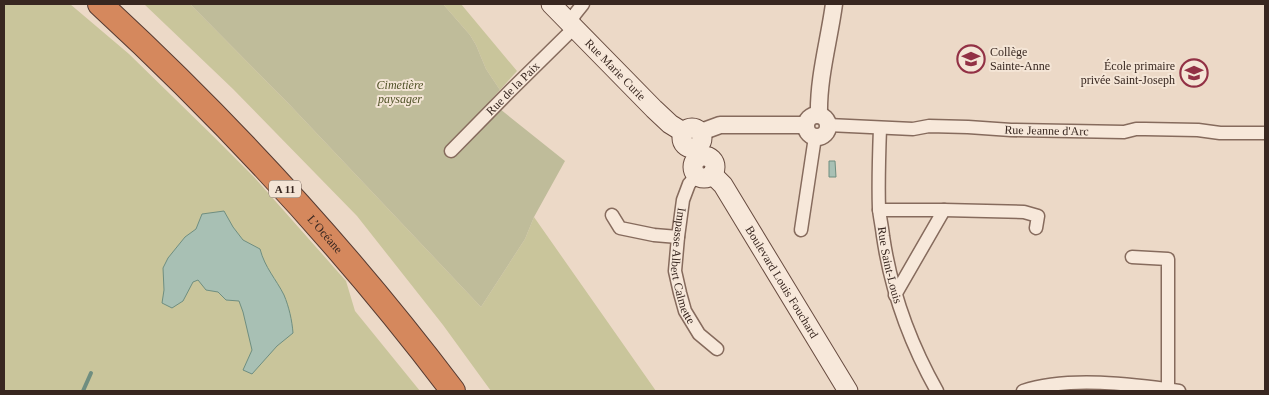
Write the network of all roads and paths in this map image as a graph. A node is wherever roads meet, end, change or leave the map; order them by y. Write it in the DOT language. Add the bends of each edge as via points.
graph roads {
  1 [pos="100,4"];
  2 [pos="122,4"];
  3 [pos="584,4"];
  4 [pos="832,4"];
  5 [pos="563,14"];
  6 [pos="824,120"];
  7 [pos="880,128"];
  8 [pos="810,131"];
  9 [pos="1265,133"];
  10 [pos="451,151"];
  11 [pos="698,153"];
  12 [pos="879,210"];
  13 [pos="944,210"];
  14 [pos="612,216"];
  15 [pos="1036,228"];
  16 [pos="801,230"];
  17 [pos="678,237"];
  18 [pos="1132,257"];
  19 [pos="895,295"];
  20 [pos="717,349"];
  21 [pos="1173,390"];
  22 [pos="453,391"];
  23 [pos="472,391"];
  24 [pos="848,391"];
  25 [pos="937,391"];
  26 [pos="1023,391"];
  1 -- 22 [label="highway, L’Océane / A 11" via="158,58 280,183 370,286"];
  2 -- 23 [label="highway, L’Océane / A 11" via="220,98 315,200 395,292"];
  3 -- 5 [label="street, Rue de la Paix" via="575,14"];
  4 -- 6 [label="street" via="819,98"];
  5 -- 10 [label="street, Rue de la Paix" via="510,91"];
  5 -- 11 [label="main road, Rue Marie Curie"];
  6 -- 7 [label="street, Rue Jeanne d'Arc"];
  6 -- 8 [label="street" via="813,115 810,117"];
  7 -- 9 [label="street, Rue Jeanne d'Arc" via="929,126"];
  7 -- 12 [label="street, Rue Saint-Louis"];
  8 -- 11 [label="street" via="720,125"];
  8 -- 16 [label="street"];
  11 -- 17 [label="street, Impasse Albert Calmette" via="683,200"];
  11 -- 24 [label="main road, Boulevard Louis Fouchard" via="723,185"];
  12 -- 13 [label="street"];
  12 -- 19 [label="street, Rue Saint-Louis"];
  13 -- 15 [label="street" via="1024,212 1038,216"];
  13 -- 19 [label="street"];
  14 -- 17 [label="street" via="620,228"];
  17 -- 20 [label="street, Impasse Albert Calmette" via="675,271 685,311 699,334"];
  18 -- 21 [label="street" via="1168,259"];
  19 -- 25 [label="street, Rue Saint-Louis" via="914,348"];
  21 -- 26 [label="street" via="1080,383"];
}
